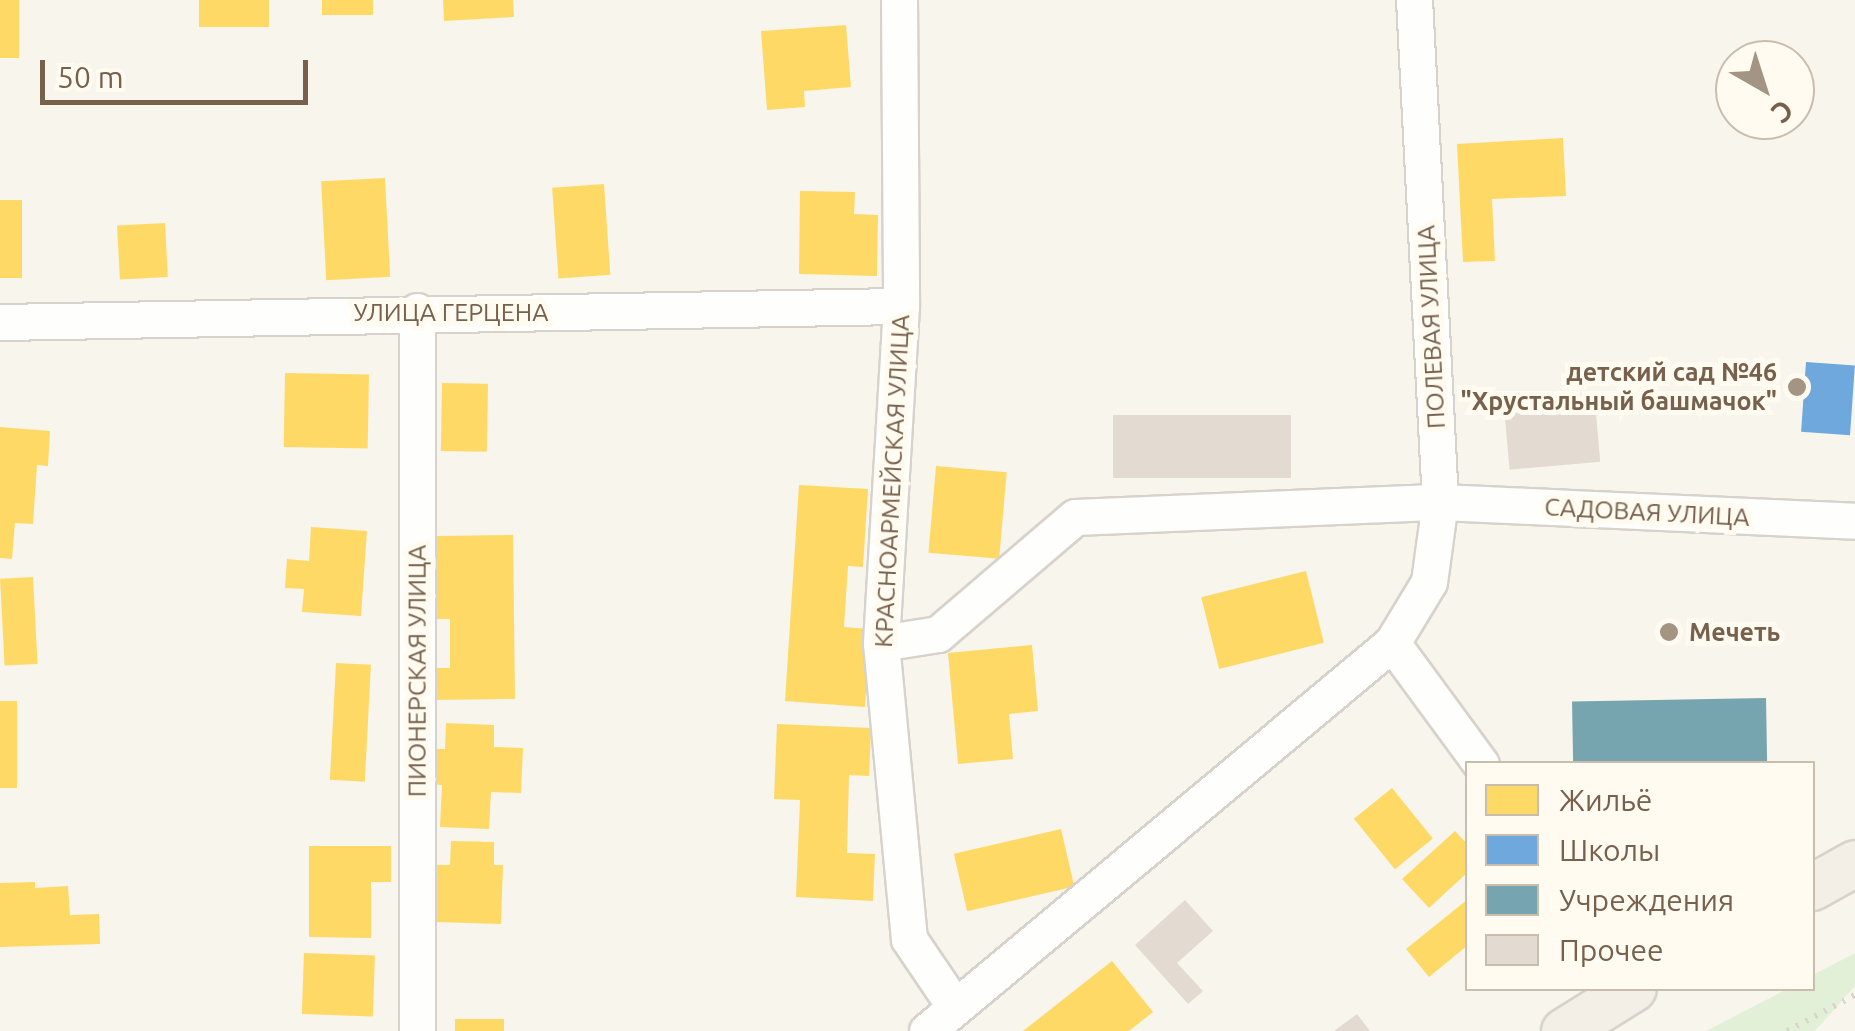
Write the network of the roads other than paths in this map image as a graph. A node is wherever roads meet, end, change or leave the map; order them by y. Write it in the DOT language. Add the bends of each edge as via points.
graph roads {
  1 [pos="900,0"];
  2 [pos="1414,0"];
  3 [pos="901,306"];
  4 [pos="417,311"];
  5 [pos="0,322"];
  6 [pos="1440,502"];
  7 [pos="1855,521"];
  8 [pos="881,643"];
  9 [pos="1392,643"];
  10 [pos="1479,761"];
  11 [pos="1855,863"];
  12 [pos="1815,885"];
  13 [pos="1628,991"];
  14 [pos="955,1008"];
  15 [pos="417,1031"];
  16 [pos="927,1031"];
  17 [pos="1564,1031"];
  1 -- 3 [label="street, КРАСНОАРМЕЙСКАЯ УЛИЦА"];
  2 -- 6 [label="street, ПОЛЕВАЯ УЛИЦА"];
  3 -- 4 [label="street, УЛИЦА ГЕРЦЕНА"];
  3 -- 8 [label="street, КРАСНОАРМЕЙСКАЯ УЛИЦА"];
  4 -- 5 [label="street, УЛИЦА ГЕРЦЕНА"];
  4 -- 15 [label="street, ПИОНЕРСКАЯ УЛИЦА"];
  6 -- 7 [label="street, САДОВАЯ УЛИЦА"];
  6 -- 8 [label="street, САДОВАЯ УЛИЦА" via="1076,517 938,634"];
  6 -- 9 [label="street, ПОЛЕВАЯ УЛИЦА" via="1429,582"];
  8 -- 14 [label="street, КРАСНОАРМЕЙСКАЯ УЛИЦА" via="909,939"];
  9 -- 10 [label="street"];
  9 -- 14 [label="street, ПОЛЕВАЯ УЛИЦА"];
  11 -- 12 [label="main road"];
  13 -- 17 [label="main road"];
  14 -- 16 [label="street, ПОЛЕВАЯ УЛИЦА"];
}
